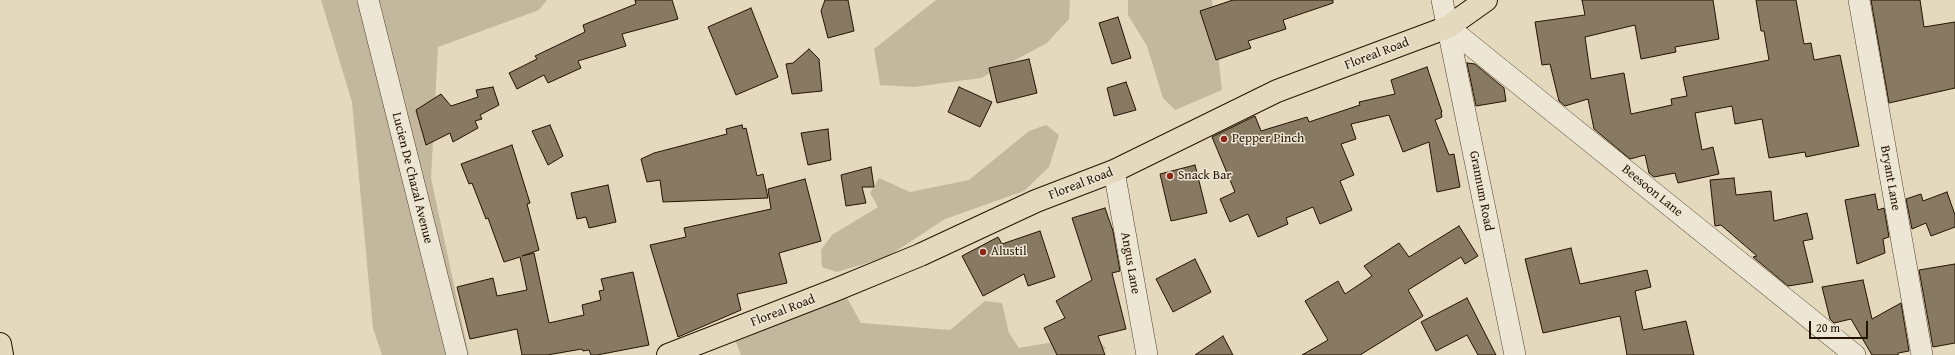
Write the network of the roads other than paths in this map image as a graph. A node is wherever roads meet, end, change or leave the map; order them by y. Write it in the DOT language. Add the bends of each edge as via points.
graph roads {
  1 [pos="368,0"];
  2 [pos="1442,0"];
  3 [pos="1486,0"];
  4 [pos="1859,0"];
  5 [pos="1448,27"];
  6 [pos="1114,171"];
  7 [pos="0,344"];
  8 [pos="2,355"];
  9 [pos="457,355"];
  10 [pos="668,355"];
  11 [pos="1147,355"];
  12 [pos="1515,355"];
  13 [pos="1855,355"];
  14 [pos="1922,355"];
  1 -- 9 [label="street, Lucien De Chazal Avenue"];
  2 -- 5 [label="street, Grannum Road"];
  3 -- 5 [label="main road, Floreal Road"];
  4 -- 14 [label="street, Bryant Lane"];
  5 -- 6 [label="main road, Floreal Road" via="1277,91"];
  5 -- 12 [label="street, Grannum Road"];
  5 -- 13 [label="street, Beesoon Lane"];
  6 -- 10 [label="main road, Floreal Road" via="1036,201 920,255"];
  6 -- 11 [label="street, Angus Lane"];
  7 -- 8 [label="main road"];
}
